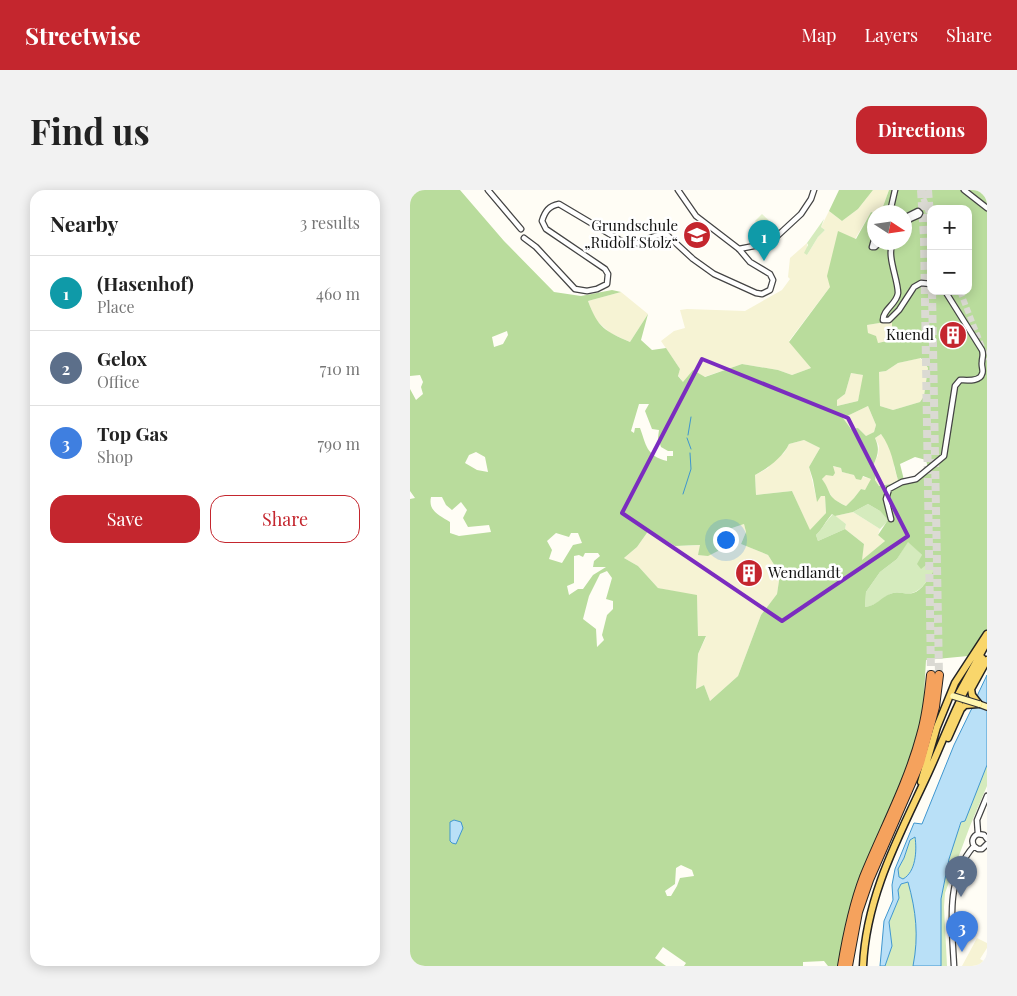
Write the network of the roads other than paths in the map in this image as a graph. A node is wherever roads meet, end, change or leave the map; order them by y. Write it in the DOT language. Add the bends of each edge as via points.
graph roads {
  1 [pos="488,190"];
  2 [pos="678,190"];
  3 [pos="814,190"];
  4 [pos="895,190"];
  5 [pos="964,190"];
  6 [pos="892,205"];
  7 [pos="987,208"];
  8 [pos="912,214"];
  9 [pos="912,218"];
  10 [pos="521,229"];
  11 [pos="524,238"];
  12 [pos="739,249"];
  13 [pos="891,250"];
  14 [pos="927,284"];
  15 [pos="948,295"];
  16 [pos="891,519"];
  17 [pos="987,634"];
  18 [pos="987,642"];
  19 [pos="987,650"];
  20 [pos="987,660"];
  21 [pos="956,697"];
  22 [pos="979,704"];
  23 [pos="987,707"];
  24 [pos="922,782"];
  25 [pos="987,796"];
  26 [pos="987,829"];
  27 [pos="978,834"];
  28 [pos="986,837"];
  29 [pos="987,845"];
  30 [pos="974,846"];
  31 [pos="842,966"];
  32 [pos="848,966"];
  33 [pos="863,966"];
  34 [pos="954,966"];
  1 -- 10 [label="street"];
  2 -- 12 [label="street" via="696,216"];
  3 -- 12 [label="street" via="801,214 768,243"];
  4 -- 6 [label="street"];
  5 -- 7 [label="street"];
  8 -- 9 [label="street" via="920,213"];
  11 -- 12 [label="street" via="575,289 587,291 607,284 605,269 546,228 542,221 546,211 559,204 632,245 656,235 667,235 714,274 756,293 766,293 772,286 770,274 750,262"];
  13 -- 14 [label="street" via="898,294 884,313 883,320 894,316 914,287"];
  15 -- 16 [label="street" via="984,354 983,374 972,380 960,380 955,386 944,456 916,479 902,482 886,494"];
  17 -- 21 [label="main road" via="955,683"];
  18 -- 21 [label="main road"];
  19 -- 21 [label="main road"];
  20 -- 22 [label="main road" via="972,687 972,695"];
  21 -- 22 [label="main road, bridge"];
  21 -- 24 [label="main road"];
  21 -- 24 [label="main road" via="937,727"];
  22 -- 23 [label="main road"];
  22 -- 24 [label="main road" via="965,705 959,713 932,773"];
  24 -- 33 [label="main road" via="874,896"];
  25 -- 27 [label="street" via="977,820"];
  26 -- 28 [label="street"];
  27 -- 28 [label="street"];
  27 -- 30 [label="street" via="972,841"];
  29 -- 30 [label="street" via="980,849"];
  30 -- 34 [label="street" via="966,854 953,897"];
  31 -- 32 [label="highway" via="852,912 919,743 935,675 935,707 920,762 869,880 858,912"];
}
